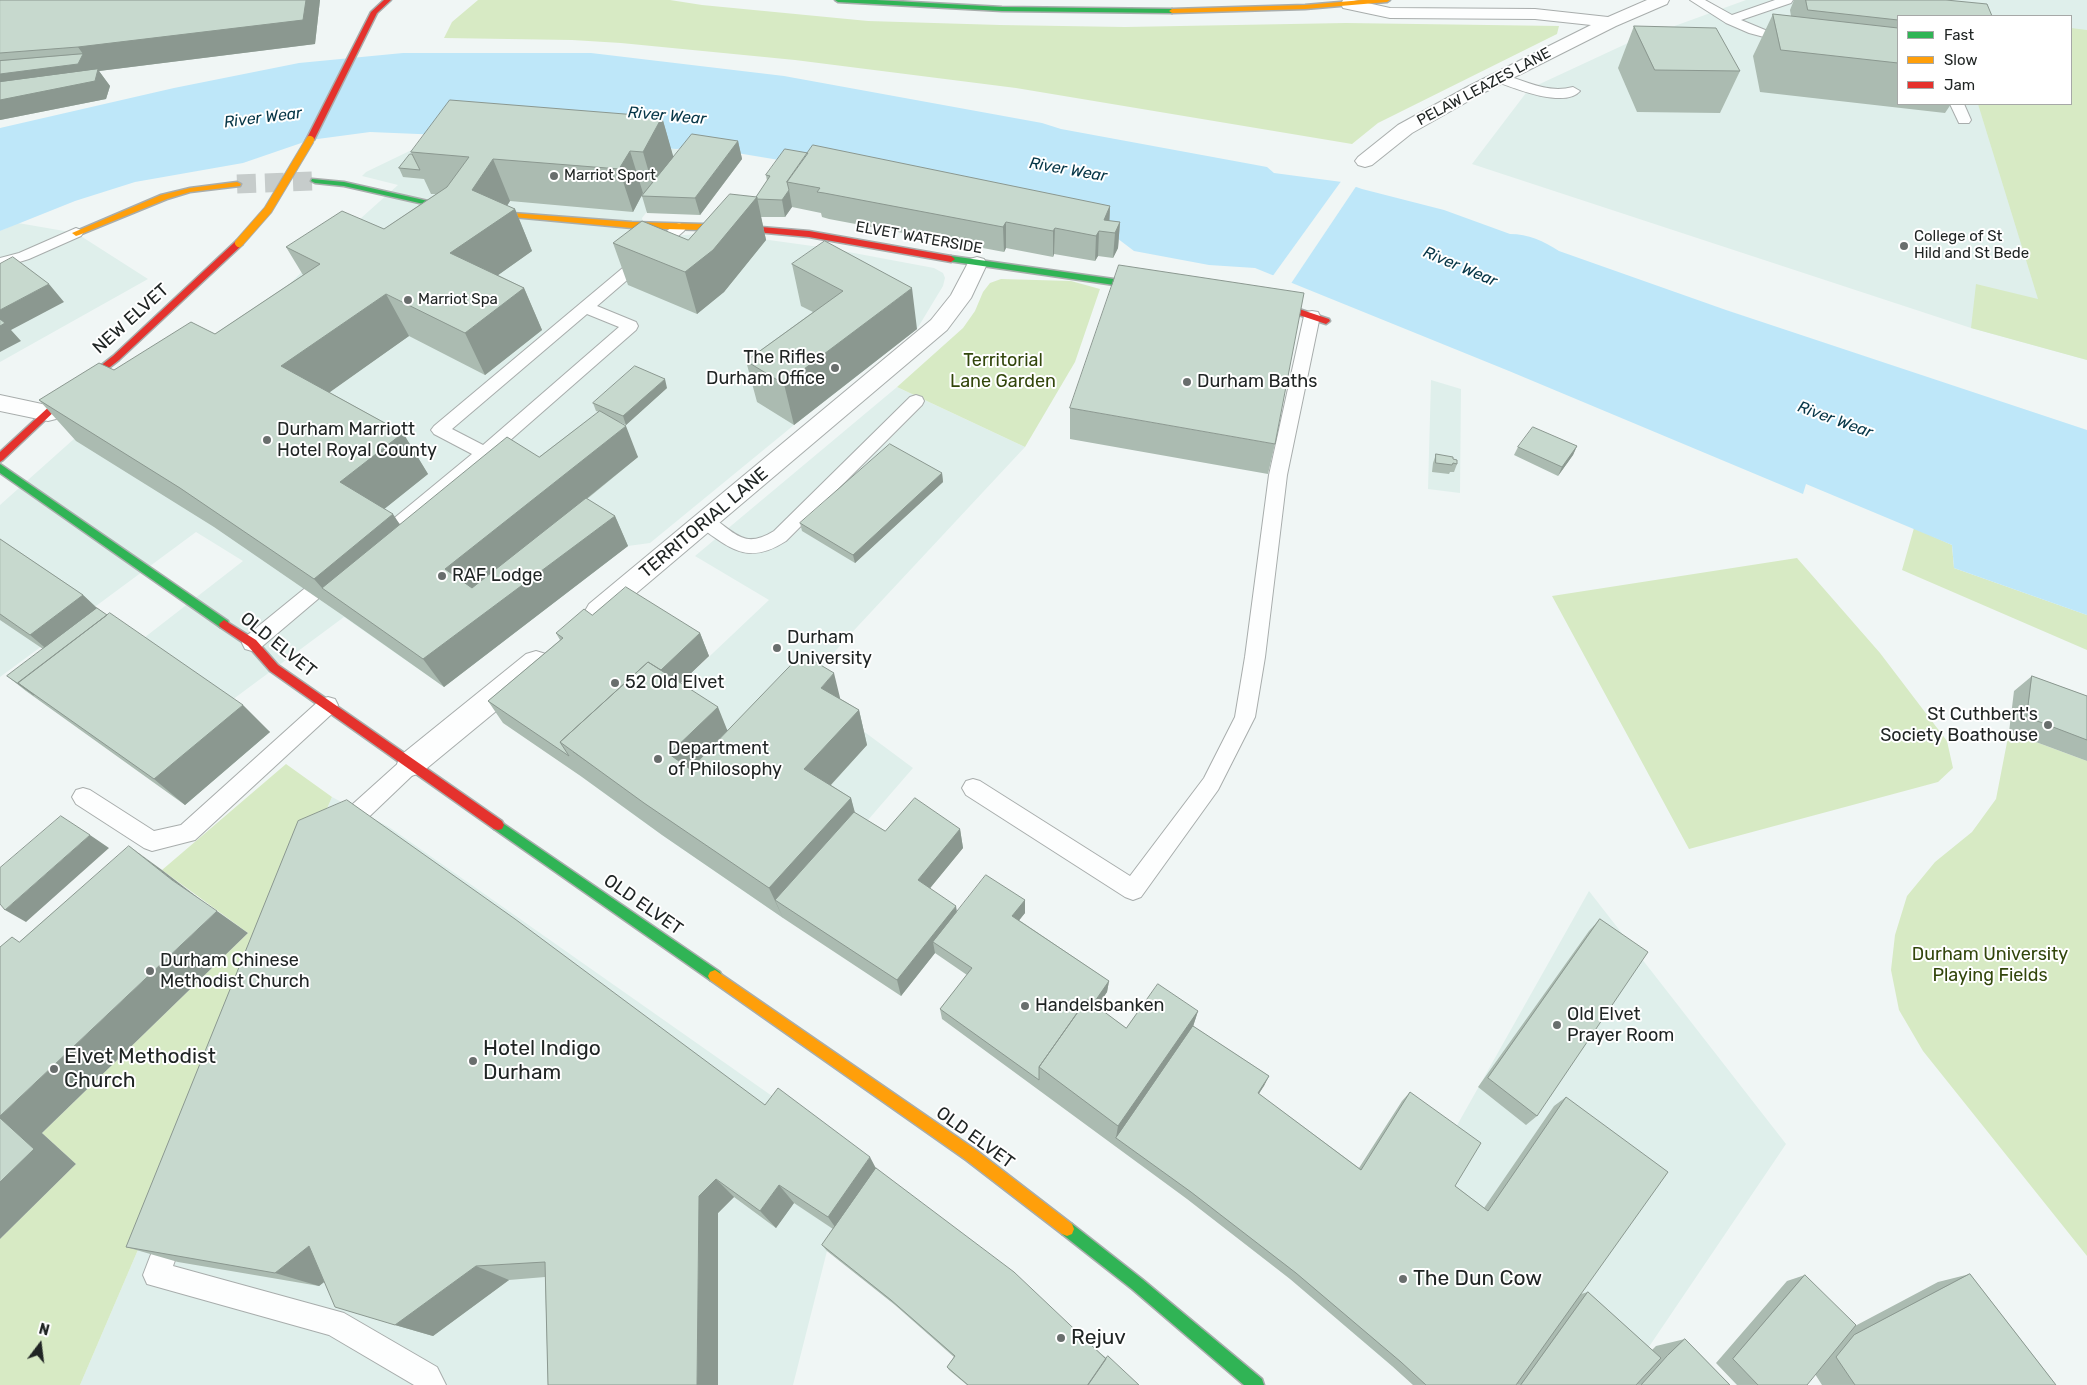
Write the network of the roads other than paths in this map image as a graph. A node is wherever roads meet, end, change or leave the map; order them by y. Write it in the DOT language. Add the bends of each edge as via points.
graph roads {
  1 [pos="369,0"];
  2 [pos="388,0"];
  3 [pos="838,0"];
  4 [pos="1387,0"];
  5 [pos="1661,0"];
  6 [pos="1696,0"];
  7 [pos="1787,0"];
  8 [pos="1349,4"];
  9 [pos="374,12"];
  10 [pos="1730,20"];
  11 [pos="1610,22"];
  12 [pos="1800,41"];
  13 [pos="1500,78"];
  14 [pos="1573,91"];
  15 [pos="1958,105"];
  16 [pos="1964,120"];
  17 [pos="1365,161"];
  18 [pos="315,181"];
  19 [pos="236,184"];
  20 [pos="448,209"];
  21 [pos="468,211"];
  22 [pos="502,214"];
  23 [pos="432,220"];
  24 [pos="679,228"];
  25 [pos="76,233"];
  26 [pos="0,263"];
  27 [pos="977,264"];
  28 [pos="1157,287"];
  29 [pos="1252,299"];
  30 [pos="585,307"];
  31 [pos="1319,319"];
  32 [pos="916,401"];
  33 [pos="0,403"];
  34 [pos="48,413"];
  35 [pos="485,453"];
  36 [pos="0,458"];
  37 [pos="0,468"];
  38 [pos="706,522"];
  39 [pos="387,534"];
  40 [pos="311,594"];
  41 [pos="578,627"];
  42 [pos="252,643"];
  43 [pos="555,646"];
  44 [pos="328,705"];
  45 [pos="411,764"];
  46 [pos="973,788"];
  47 [pos="83,797"];
  48 [pos="326,843"];
  49 [pos="180,1210"];
  50 [pos="432,1385"];
  51 [pos="1256,1385"];
  1 -- 9 [label="main road"];
  2 -- 9 [label="main road"];
  3 -- 8 [label="main road" via="1051,11 1269,10"];
  4 -- 8 [label="main road"];
  5 -- 11 [label="street, PELAW LEAZES LANE"];
  6 -- 10 [label="lane"];
  7 -- 10 [label="lane"];
  8 -- 11 [label="street" via="1390,13 1535,14"];
  9 -- 34 [label="main road, NEW ELVET, bridge" via="310,140 268,210 238,243 116,358"];
  10 -- 12 [label="lane" via="1781,39"];
  11 -- 13 [label="street, PELAW LEAZES LANE"];
  13 -- 14 [label="lane" via="1529,89 1566,94"];
  13 -- 17 [label="street, PELAW LEAZES LANE" via="1405,129"];
  15 -- 16 [label="lane"];
  18 -- 20 [label="main road" via="344,184"];
  19 -- 25 [label="main road" via="164,196"];
  20 -- 21 [label="main road"];
  20 -- 23 [label="lane"];
  22 -- 24 [label="main road, ELVET WATERSIDE"];
  24 -- 27 [label="main road, ELVET WATERSIDE" via="763,229 809,234"];
  24 -- 30 [label="lane"];
  25 -- 26 [label="lane"];
  27 -- 28 [label="main road, ELVET WATERSIDE"];
  27 -- 38 [label="street, TERRITORIAL LANE" via="960,298 939,326"];
  29 -- 31 [label="main road"];
  30 -- 35 [label="lane" via="440,430"];
  30 -- 35 [label="lane" via="630,326"];
  31 -- 46 [label="lane" via="1278,475 1245,717 1211,784 1133,890"];
  32 -- 38 [label="lane" via="768,545 753,549 738,544"];
  33 -- 34 [label="street"];
  34 -- 36 [label="main road, NEW ELVET"];
  35 -- 39 [label="lane"];
  37 -- 42 [label="main road, OLD ELVET"];
  38 -- 41 [label="street, TERRITORIAL LANE"];
  40 -- 42 [label="lane"];
  42 -- 44 [label="main road, OLD ELVET" via="274,668"];
  43 -- 45 [label="street"];
  44 -- 45 [label="main road, OLD ELVET"];
  44 -- 47 [label="lane" via="187,833 145,848"];
  45 -- 48 [label="lane"];
  45 -- 51 [label="main road, OLD ELVET" via="971,1155 1137,1284"];
  49 -- 50 [label="lane" via="156,1275 334,1323 427,1377"];
}
